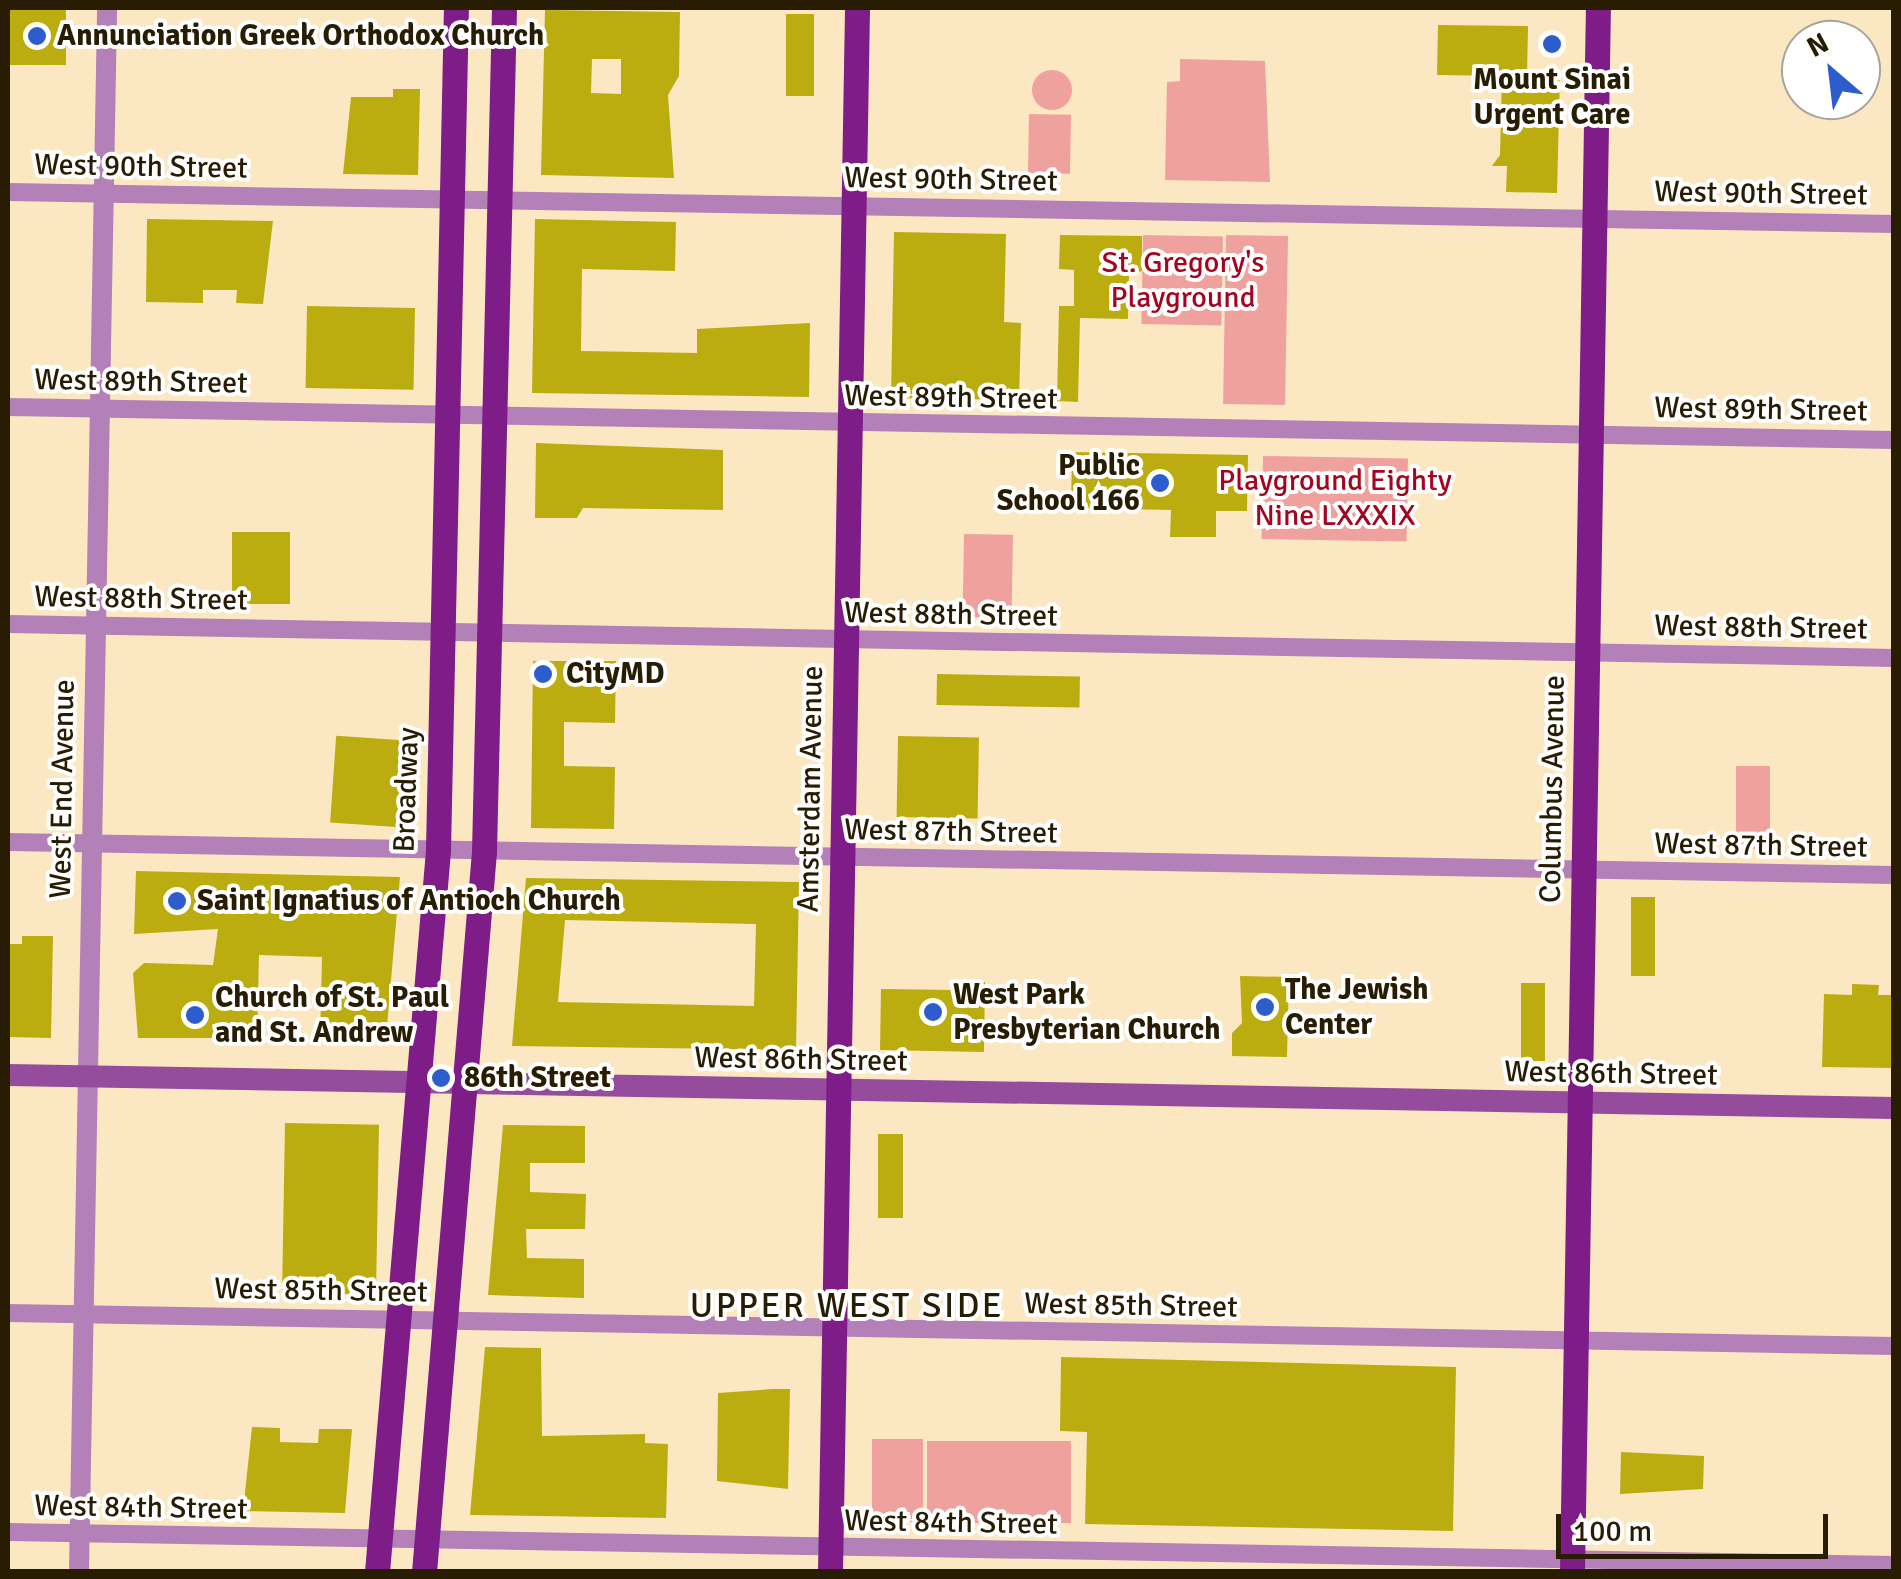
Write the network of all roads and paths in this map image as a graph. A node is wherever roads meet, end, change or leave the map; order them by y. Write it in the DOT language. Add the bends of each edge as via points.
graph roads {
  1 [pos="107,8"];
  2 [pos="456,8"];
  3 [pos="504,8"];
  4 [pos="858,8"];
  5 [pos="1598,8"];
  6 [pos="8,192"];
  7 [pos="104,193"];
  8 [pos="452,200"];
  9 [pos="499,200"];
  10 [pos="854,206"];
  11 [pos="1593,219"];
  12 [pos="1894,224"];
  13 [pos="8,407"];
  14 [pos="100,408"];
  15 [pos="448,416"];
  16 [pos="494,417"];
  17 [pos="850,424"];
  18 [pos="1590,435"];
  19 [pos="1894,440"];
  20 [pos="8,624"];
  21 [pos="95,626"];
  22 [pos="444,632"];
  23 [pos="489,633"];
  24 [pos="846,640"];
  25 [pos="1589,653"];
  26 [pos="1894,658"];
  27 [pos="8,842"];
  28 [pos="92,844"];
  29 [pos="438,850"];
  30 [pos="484,851"];
  31 [pos="842,857"];
  32 [pos="1584,870"];
  33 [pos="1894,875"];
  34 [pos="8,1075"];
  35 [pos="88,1076"];
  36 [pos="418,1083"];
  37 [pos="464,1083"];
  38 [pos="838,1091"];
  39 [pos="1582,1103"];
  40 [pos="1894,1108"];
  41 [pos="8,1313"];
  42 [pos="83,1315"];
  43 [pos="397,1320"];
  44 [pos="442,1321"];
  45 [pos="834,1328"];
  46 [pos="1576,1341"];
  47 [pos="1894,1346"];
  48 [pos="8,1532"];
  49 [pos="80,1534"];
  50 [pos="378,1540"];
  51 [pos="425,1542"];
  52 [pos="830,1560"];
  53 [pos="1894,1565"];
  54 [pos="1572,1566"];
  55 [pos="79,1572"];
  56 [pos="377,1572"];
  57 [pos="424,1572"];
  1 -- 7 [label="street, West End Avenue"];
  2 -- 8 [label="main road, Broadway"];
  3 -- 9 [label="main road"];
  4 -- 10 [label="main road, Amsterdam Avenue"];
  5 -- 11 [label="main road, Columbus Avenue"];
  6 -- 7 [label="street, West 90th Street"];
  7 -- 8 [label="street, West 90th Street"];
  7 -- 14 [label="street, West End Avenue"];
  8 -- 9 [label="street, West 90th Street"];
  8 -- 15 [label="main road, Broadway"];
  9 -- 10 [label="street, West 90th Street"];
  9 -- 16 [label="main road"];
  10 -- 11 [label="street, West 90th Street"];
  10 -- 17 [label="main road, Amsterdam Avenue"];
  11 -- 12 [label="street, West 90th Street"];
  11 -- 18 [label="main road, Columbus Avenue"];
  13 -- 14 [label="street, West 89th Street"];
  14 -- 15 [label="street, West 89th Street"];
  14 -- 21 [label="street, West End Avenue"];
  15 -- 16 [label="street, West 89th Street"];
  15 -- 22 [label="main road, Broadway"];
  16 -- 17 [label="street, West 89th Street"];
  16 -- 23 [label="main road"];
  17 -- 18 [label="street, West 89th Street"];
  17 -- 24 [label="main road, Amsterdam Avenue"];
  18 -- 19 [label="street, West 89th Street"];
  18 -- 25 [label="main road, Columbus Avenue"];
  20 -- 21 [label="street, West 88th Street"];
  21 -- 22 [label="street, West 88th Street"];
  21 -- 28 [label="street, West End Avenue"];
  22 -- 23 [label="street, West 88th Street"];
  22 -- 29 [label="main road, Broadway"];
  23 -- 24 [label="street, West 88th Street"];
  23 -- 30 [label="main road"];
  24 -- 25 [label="street, West 88th Street"];
  24 -- 31 [label="main road, Amsterdam Avenue"];
  25 -- 26 [label="street, West 88th Street"];
  25 -- 32 [label="main road, Columbus Avenue"];
  27 -- 28 [label="street, West 87th Street"];
  28 -- 29 [label="street, West 87th Street"];
  28 -- 35 [label="street, West End Avenue"];
  29 -- 30 [label="street, West 87th Street"];
  29 -- 36 [label="main road, Broadway"];
  30 -- 31 [label="street, West 87th Street"];
  30 -- 37 [label="main road"];
  31 -- 32 [label="street, West 87th Street"];
  31 -- 38 [label="main road, Amsterdam Avenue"];
  32 -- 33 [label="street, West 87th Street"];
  32 -- 39 [label="main road, Columbus Avenue"];
  34 -- 35 [label="main road, West 86th Street"];
  35 -- 36 [label="main road, West 86th Street"];
  35 -- 42 [label="street, West End Avenue"];
  36 -- 37 [label="main road, West 86th Street"];
  36 -- 43 [label="main road, Broadway"];
  37 -- 38 [label="main road, West 86th Street"];
  37 -- 44 [label="main road"];
  38 -- 39 [label="main road, West 86th Street"];
  38 -- 45 [label="main road, Amsterdam Avenue"];
  39 -- 40 [label="main road, West 86th Street"];
  39 -- 46 [label="main road, Columbus Avenue"];
  41 -- 42 [label="street, West 85th Street"];
  42 -- 43 [label="street, West 85th Street"];
  42 -- 49 [label="street, West End Avenue"];
  43 -- 44 [label="street, West 85th Street"];
  43 -- 50 [label="main road, Broadway"];
  44 -- 45 [label="street, West 85th Street"];
  44 -- 51 [label="main road"];
  45 -- 46 [label="street, West 85th Street"];
  45 -- 52 [label="main road, Amsterdam Avenue"];
  46 -- 47 [label="street, West 85th Street"];
  46 -- 54 [label="main road, Columbus Avenue"];
  48 -- 49 [label="street, West 84th Street"];
  49 -- 50 [label="street, West 84th Street"];
  49 -- 55 [label="street, West End Avenue"];
  50 -- 51 [label="street, West 84th Street"];
  50 -- 56 [label="main road, Broadway"];
  51 -- 52 [label="street, West 84th Street"];
  51 -- 57 [label="main road"];
  52 -- 54 [label="street, West 84th Street"];
  53 -- 54 [label="street, West 84th Street"];
}
